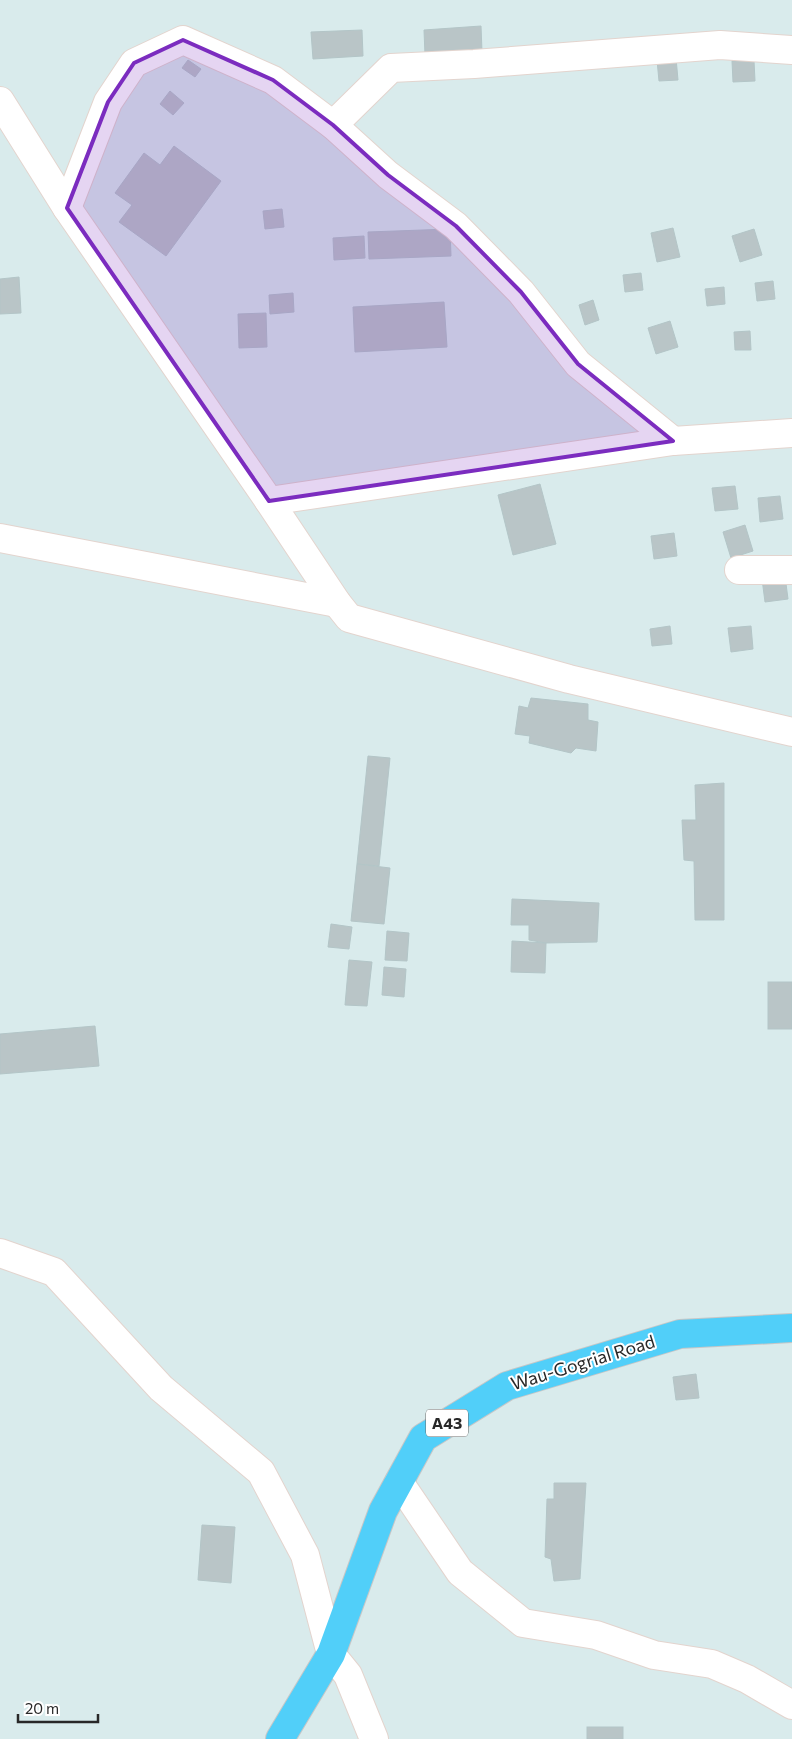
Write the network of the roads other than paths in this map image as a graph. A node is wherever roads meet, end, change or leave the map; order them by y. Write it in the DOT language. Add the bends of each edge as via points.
graph roads {
  1 [pos="792,50"];
  2 [pos="0,101"];
  3 [pos="333,125"];
  4 [pos="67,208"];
  5 [pos="792,433"];
  6 [pos="673,441"];
  7 [pos="269,501"];
  8 [pos="0,538"];
  9 [pos="738,570"];
  10 [pos="792,570"];
  11 [pos="337,603"];
  12 [pos="792,732"];
  13 [pos="0,1253"];
  14 [pos="792,1328"];
  15 [pos="399,1482"];
  16 [pos="331,1654"];
  17 [pos="792,1705"];
  18 [pos="280,1739"];
  19 [pos="374,1739"];
  1 -- 3 [label="street" via="720,45 391,68"];
  2 -- 4 [label="street"];
  3 -- 4 [label="street" via="273,80 183,40 134,63 108,102"];
  3 -- 6 [label="street" via="388,175 456,226 521,292 578,364"];
  4 -- 7 [label="street"];
  5 -- 6 [label="street"];
  6 -- 7 [label="street"];
  7 -- 11 [label="street"];
  8 -- 11 [label="street"];
  9 -- 10 [label="street"];
  11 -- 12 [label="street" via="349,618 569,679"];
  13 -- 16 [label="street" via="54,1272 161,1388 261,1472 305,1555"];
  14 -- 15 [label="main road, Wau-Gogrial Road / A43" via="680,1334 506,1386 423,1438"];
  15 -- 16 [label="main road, Wau-Gogrial Road / A43" via="383,1511"];
  15 -- 17 [label="street" via="460,1572 523,1623 596,1636 654,1655 712,1664 747,1678"];
  16 -- 18 [label="main road, Wau-Gogrial Road / A43"];
  16 -- 19 [label="street" via="348,1675"];
}
